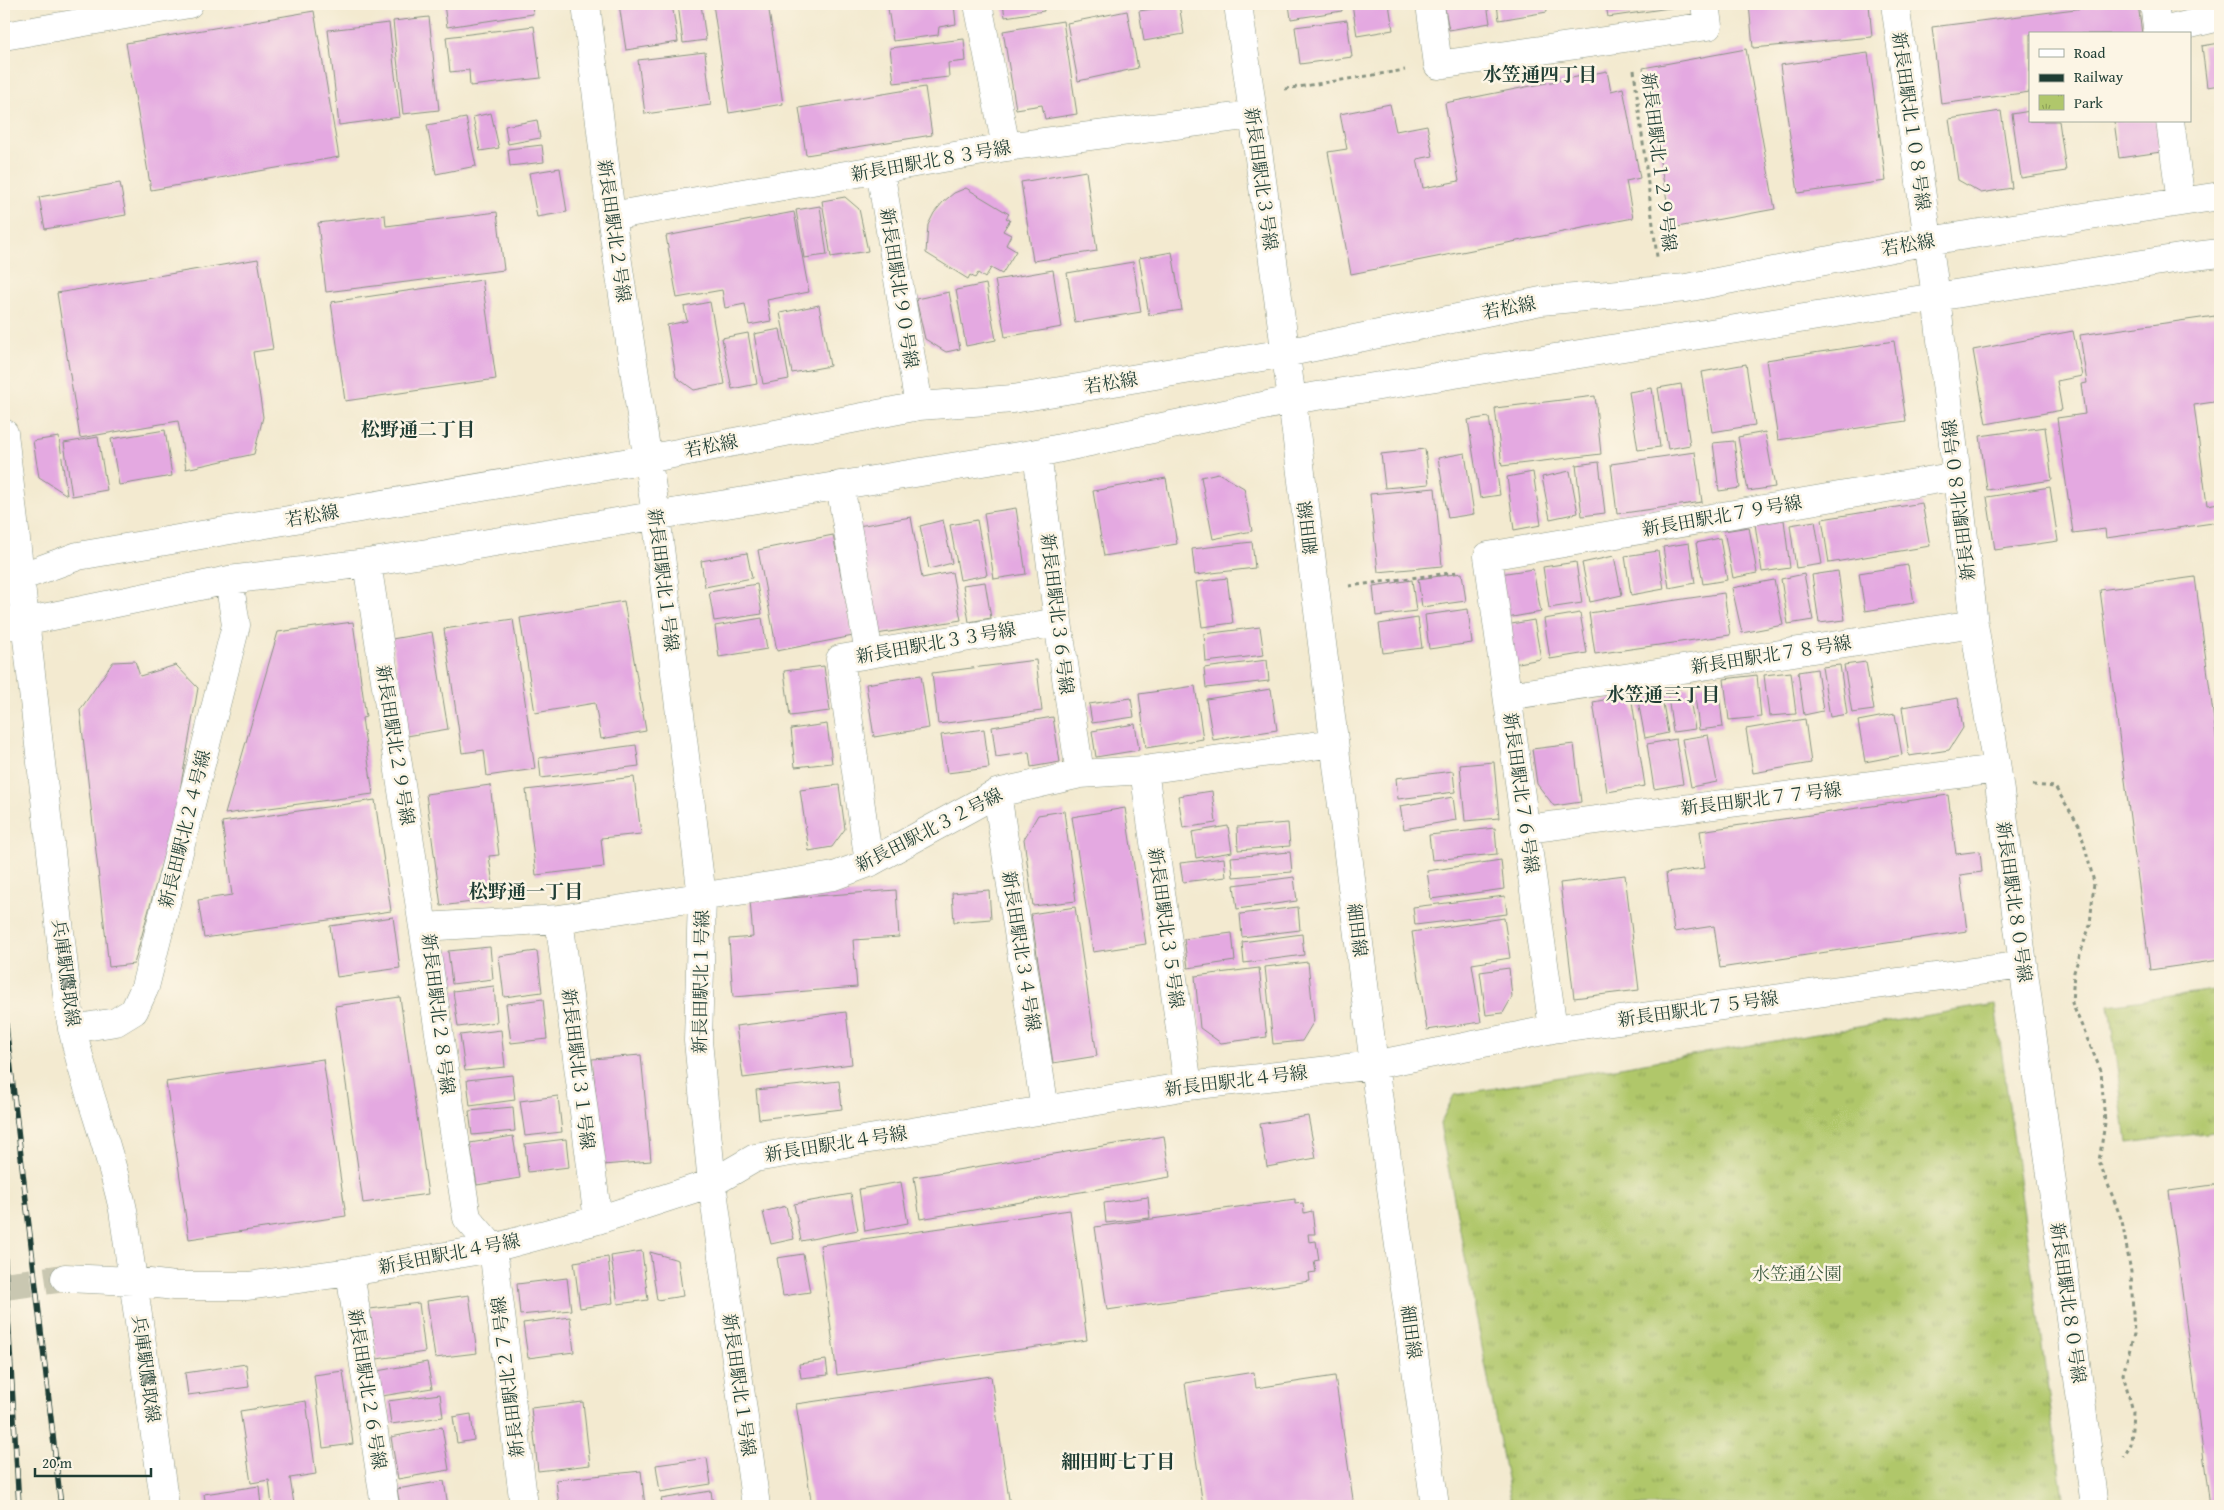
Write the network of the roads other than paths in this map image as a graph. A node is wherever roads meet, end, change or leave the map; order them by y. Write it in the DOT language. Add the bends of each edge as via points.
graph roads {
  1 [pos="189,4"];
  2 [pos="586,4"];
  3 [pos="978,4"];
  4 [pos="1238,4"];
  5 [pos="1430,4"];
  6 [pos="1705,4"];
  7 [pos="1895,4"];
  8 [pos="2154,4"];
  9 [pos="2220,17"];
  10 [pos="2158,32"];
  11 [pos="2162,32"];
  12 [pos="4,36"];
  13 [pos="1251,104"];
  14 [pos="2170,122"];
  15 [pos="1006,147"];
  16 [pos="880,170"];
  17 [pos="2220,196"];
  18 [pos="2181,202"];
  19 [pos="611,216"];
  20 [pos="1928,241"];
  21 [pos="2220,253"];
  22 [pos="1936,297"];
  23 [pos="1285,354"];
  24 [pos="1292,400"];
  25 [pos="919,406"];
  26 [pos="4,433"];
  27 [pos="1037,453"];
  28 [pos="647,459"];
  29 [pos="1957,476"];
  30 [pos="840,485"];
  31 [pos="656,516"];
  32 [pos="1489,562"];
  33 [pos="367,563"];
  34 [pos="12,578"];
  35 [pos="229,580"];
  36 [pos="1058,622"];
  37 [pos="14,624"];
  38 [pos="1974,624"];
  39 [pos="869,654"];
  40 [pos="1508,696"];
  41 [pos="1334,743"];
  42 [pos="1997,768"];
  43 [pos="1144,770"];
  44 [pos="1080,774"];
  45 [pos="997,793"];
  46 [pos="1526,829"];
  47 [pos="869,863"];
  48 [pos="702,897"];
  49 [pos="559,919"];
  50 [pos="423,927"];
  51 [pos="2023,965"];
  52 [pos="72,1029"];
  53 [pos="1553,1029"];
  54 [pos="1374,1065"];
  55 [pos="1188,1086"];
  56 [pos="1045,1110"];
  57 [pos="712,1183"];
  58 [pos="598,1220"];
  59 [pos="493,1248"];
  60 [pos="350,1272"];
  61 [pos="65,1278"];
  62 [pos="133,1281"];
  63 [pos="165,1506"];
  64 [pos="385,1506"];
  65 [pos="524,1506"];
  66 [pos="756,1506"];
  67 [pos="1435,1506"];
  68 [pos="2095,1506"];
  1 -- 12 [label="street"];
  2 -- 19 [label="street, 新長田駅北２号線"];
  3 -- 15 [label="street"];
  4 -- 13 [label="street, 新長田駅北３号線"];
  5 -- 6 [label="street" via="1438,65 1708,26"];
  7 -- 20 [label="street, 新長田駅北１０８号線"];
  8 -- 10 [label="street"];
  9 -- 11 [label="street"];
  13 -- 15 [label="street, 新長田駅北８３号線"];
  13 -- 23 [label="street, 新長田駅北３号線"];
  14 -- 18 [label="street"];
  15 -- 16 [label="street, 新長田駅北８３号線"];
  16 -- 19 [label="street, 新長田駅北８３号線"];
  16 -- 25 [label="street, 新長田駅北９０号線"];
  17 -- 18 [label="street, 若松線"];
  18 -- 20 [label="street, 若松線"];
  19 -- 28 [label="street, 新長田駅北２号線"];
  20 -- 22 [label="street, 新長田駅北１０８号線"];
  20 -- 23 [label="street, 若松線" via="1686,288 1542,301"];
  21 -- 22 [label="street"];
  22 -- 24 [label="street"];
  22 -- 29 [label="street, 新長田駅北８０号線"];
  23 -- 24 [label="street, 細田線"];
  23 -- 25 [label="street, 若松線" via="1013,399"];
  24 -- 27 [label="street"];
  24 -- 41 [label="street, 細田線"];
  25 -- 28 [label="street, 若松線"];
  26 -- 34 [label="street, 兵庫駅鷹取線"];
  27 -- 30 [label="street"];
  27 -- 36 [label="street, 新長田駅北３６号線"];
  28 -- 31 [label="street, 新長田駅北１号線"];
  28 -- 34 [label="street, 若松線" via="78,556"];
  29 -- 32 [label="street, 新長田駅北７９号線"];
  29 -- 38 [label="street, 新長田駅北８０号線"];
  30 -- 31 [label="street"];
  30 -- 39 [label="street"];
  31 -- 33 [label="street"];
  31 -- 48 [label="street, 新長田駅北１号線"];
  32 -- 40 [label="street, 新長田駅北７６号線"];
  33 -- 35 [label="street"];
  33 -- 50 [label="street, 新長田駅北２９号線"];
  34 -- 37 [label="street, 兵庫駅鷹取線"];
  35 -- 37 [label="street"];
  35 -- 52 [label="street, 新長田駅北２４号線" via="236,625 145,987 134,1011 116,1022"];
  36 -- 39 [label="street, 新長田駅北３３号線"];
  36 -- 44 [label="street, 新長田駅北３６号線"];
  37 -- 52 [label="street, 兵庫駅鷹取線"];
  38 -- 40 [label="street, 新長田駅北７８号線"];
  38 -- 42 [label="street, 新長田駅北８０号線"];
  39 -- 47 [label="street, 新長田駅北３３号線" via="840,660"];
  40 -- 46 [label="street, 新長田駅北７６号線"];
  41 -- 43 [label="street, 新長田駅北３２号線"];
  41 -- 54 [label="street, 細田線"];
  42 -- 46 [label="street, 新長田駅北７７号線"];
  42 -- 51 [label="street, 新長田駅北８０号線"];
  43 -- 44 [label="street, 新長田駅北３２号線"];
  43 -- 55 [label="street, 新長田駅北３５号線"];
  44 -- 45 [label="street, 新長田駅北３２号線"];
  45 -- 47 [label="street, 新長田駅北３２号線"];
  45 -- 56 [label="street, 新長田駅北３４号線"];
  46 -- 53 [label="street, 新長田駅北７６号線"];
  47 -- 48 [label="street, 新長田駅北３２号線" via="834,876"];
  48 -- 49 [label="street, 新長田駅北２８号線"];
  48 -- 57 [label="street, 新長田駅北１号線" via="698,1041"];
  49 -- 50 [label="street, 新長田駅北２８号線"];
  49 -- 58 [label="street, 新長田駅北３１号線"];
  50 -- 59 [label="street, 新長田駅北２８号線" via="467,1218"];
  51 -- 53 [label="street, 新長田駅北７５号線"];
  51 -- 68 [label="street, 新長田駅北８０号線"];
  52 -- 62 [label="street, 兵庫駅鷹取線" via="118,1186"];
  53 -- 54 [label="street, 新長田駅北７５号線"];
  54 -- 55 [label="street, 新長田駅北４号線"];
  54 -- 67 [label="street, 細田線"];
  55 -- 56 [label="street, 新長田駅北４号線"];
  56 -- 57 [label="street, 新長田駅北４号線" via="755,1158"];
  57 -- 58 [label="street, 新長田駅北４号線"];
  57 -- 66 [label="street, 新長田駅北１号線"];
  58 -- 59 [label="street, 新長田駅北４号線"];
  59 -- 60 [label="street, 新長田駅北４号線"];
  59 -- 65 [label="street, 新長田駅北２７号線"];
  60 -- 62 [label="street, 新長田駅北４号線" via="248,1286 174,1286"];
  60 -- 64 [label="street, 新長田駅北２６号線"];
  61 -- 62 [label="street, 新長田駅北４号線"];
  62 -- 63 [label="street, 兵庫駅鷹取線"];
}
